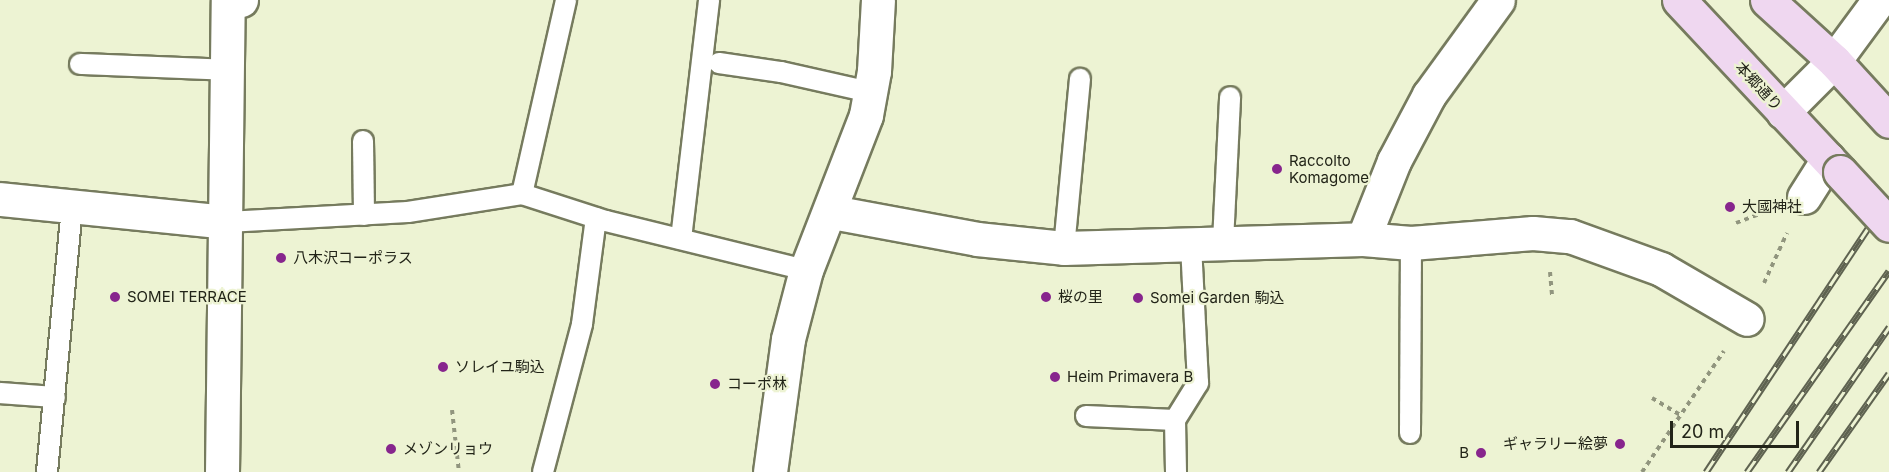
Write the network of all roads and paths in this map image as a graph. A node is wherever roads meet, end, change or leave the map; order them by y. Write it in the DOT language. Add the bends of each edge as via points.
graph roads {
  1 [pos="241,0"];
  2 [pos="566,0"];
  3 [pos="709,0"];
  4 [pos="878,0"];
  5 [pos="1498,0"];
  6 [pos="1679,0"];
  7 [pos="1767,0"];
  8 [pos="1879,0"];
  9 [pos="1834,61"];
  10 [pos="719,63"];
  11 [pos="80,64"];
  12 [pos="228,70"];
  13 [pos="1080,79"];
  14 [pos="870,92"];
  15 [pos="1230,98"];
  16 [pos="1783,112"];
  17 [pos="1884,116"];
  18 [pos="363,141"];
  19 [pos="1834,165"];
  20 [pos="522,194"];
  21 [pos="1804,196"];
  22 [pos="0,198"];
  23 [pos="72,206"];
  24 [pos="832,212"];
  25 [pos="364,215"];
  26 [pos="596,218"];
  27 [pos="226,222"];
  28 [pos="1889,225"];
  29 [pos="681,239"];
  30 [pos="1363,239"];
  31 [pos="1224,242"];
  32 [pos="1411,243"];
  33 [pos="1191,246"];
  34 [pos="1064,248"];
  35 [pos="806,270"];
  36 [pos="1747,318"];
  37 [pos="0,393"];
  38 [pos="55,397"];
  39 [pos="1652,398"];
  40 [pos="452,410"];
  41 [pos="1086,416"];
  42 [pos="1680,416"];
  43 [pos="1175,420"];
  44 [pos="1410,433"];
  45 [pos="47,472"];
  46 [pos="222,472"];
  47 [pos="459,472"];
  48 [pos="543,472"];
  49 [pos="770,472"];
  50 [pos="1176,472"];
  1 -- 12 [label="street" via="228,0"];
  2 -- 20 [label="lane"];
  3 -- 29 [label="lane"];
  4 -- 14 [label="street"];
  5 -- 30 [label="street" via="1429,95 1394,161"];
  6 -- 16 [label="main road, 本郷通り"];
  7 -- 9 [label="main road"];
  8 -- 9 [label="street"];
  9 -- 16 [label="street"];
  9 -- 17 [label="main road"];
  10 -- 14 [label="lane"];
  11 -- 12 [label="lane"];
  12 -- 27 [label="street"];
  13 -- 34 [label="lane"];
  14 -- 24 [label="street" via="866,115"];
  15 -- 31 [label="lane"];
  16 -- 19 [label="main road, 本郷通り"];
  18 -- 25 [label="lane"];
  19 -- 21 [label="street"];
  19 -- 28 [label="main road, 本郷通り, bridge"];
  20 -- 25 [label="lane"];
  20 -- 26 [label="lane"];
  22 -- 23 [label="street"];
  23 -- 27 [label="street"];
  23 -- 38 [label="lane"];
  24 -- 34 [label="street" via="977,239"];
  24 -- 35 [label="street"];
  25 -- 27 [label="lane"];
  26 -- 29 [label="lane"];
  26 -- 48 [label="lane" via="582,324"];
  27 -- 46 [label="street"];
  29 -- 35 [label="lane"];
  30 -- 31 [label="street"];
  30 -- 32 [label="street"];
  31 -- 33 [label="street"];
  32 -- 36 [label="street" via="1533,233 1570,236 1661,269"];
  32 -- 44 [label="lane"];
  33 -- 34 [label="street"];
  33 -- 43 [label="lane" via="1198,383"];
  35 -- 49 [label="street" via="788,339"];
  37 -- 38 [label="lane"];
  38 -- 45 [label="lane"];
  39 -- 42 [label="path"];
  40 -- 47 [label="path"];
  41 -- 43 [label="lane"];
  43 -- 50 [label="lane"];
}
